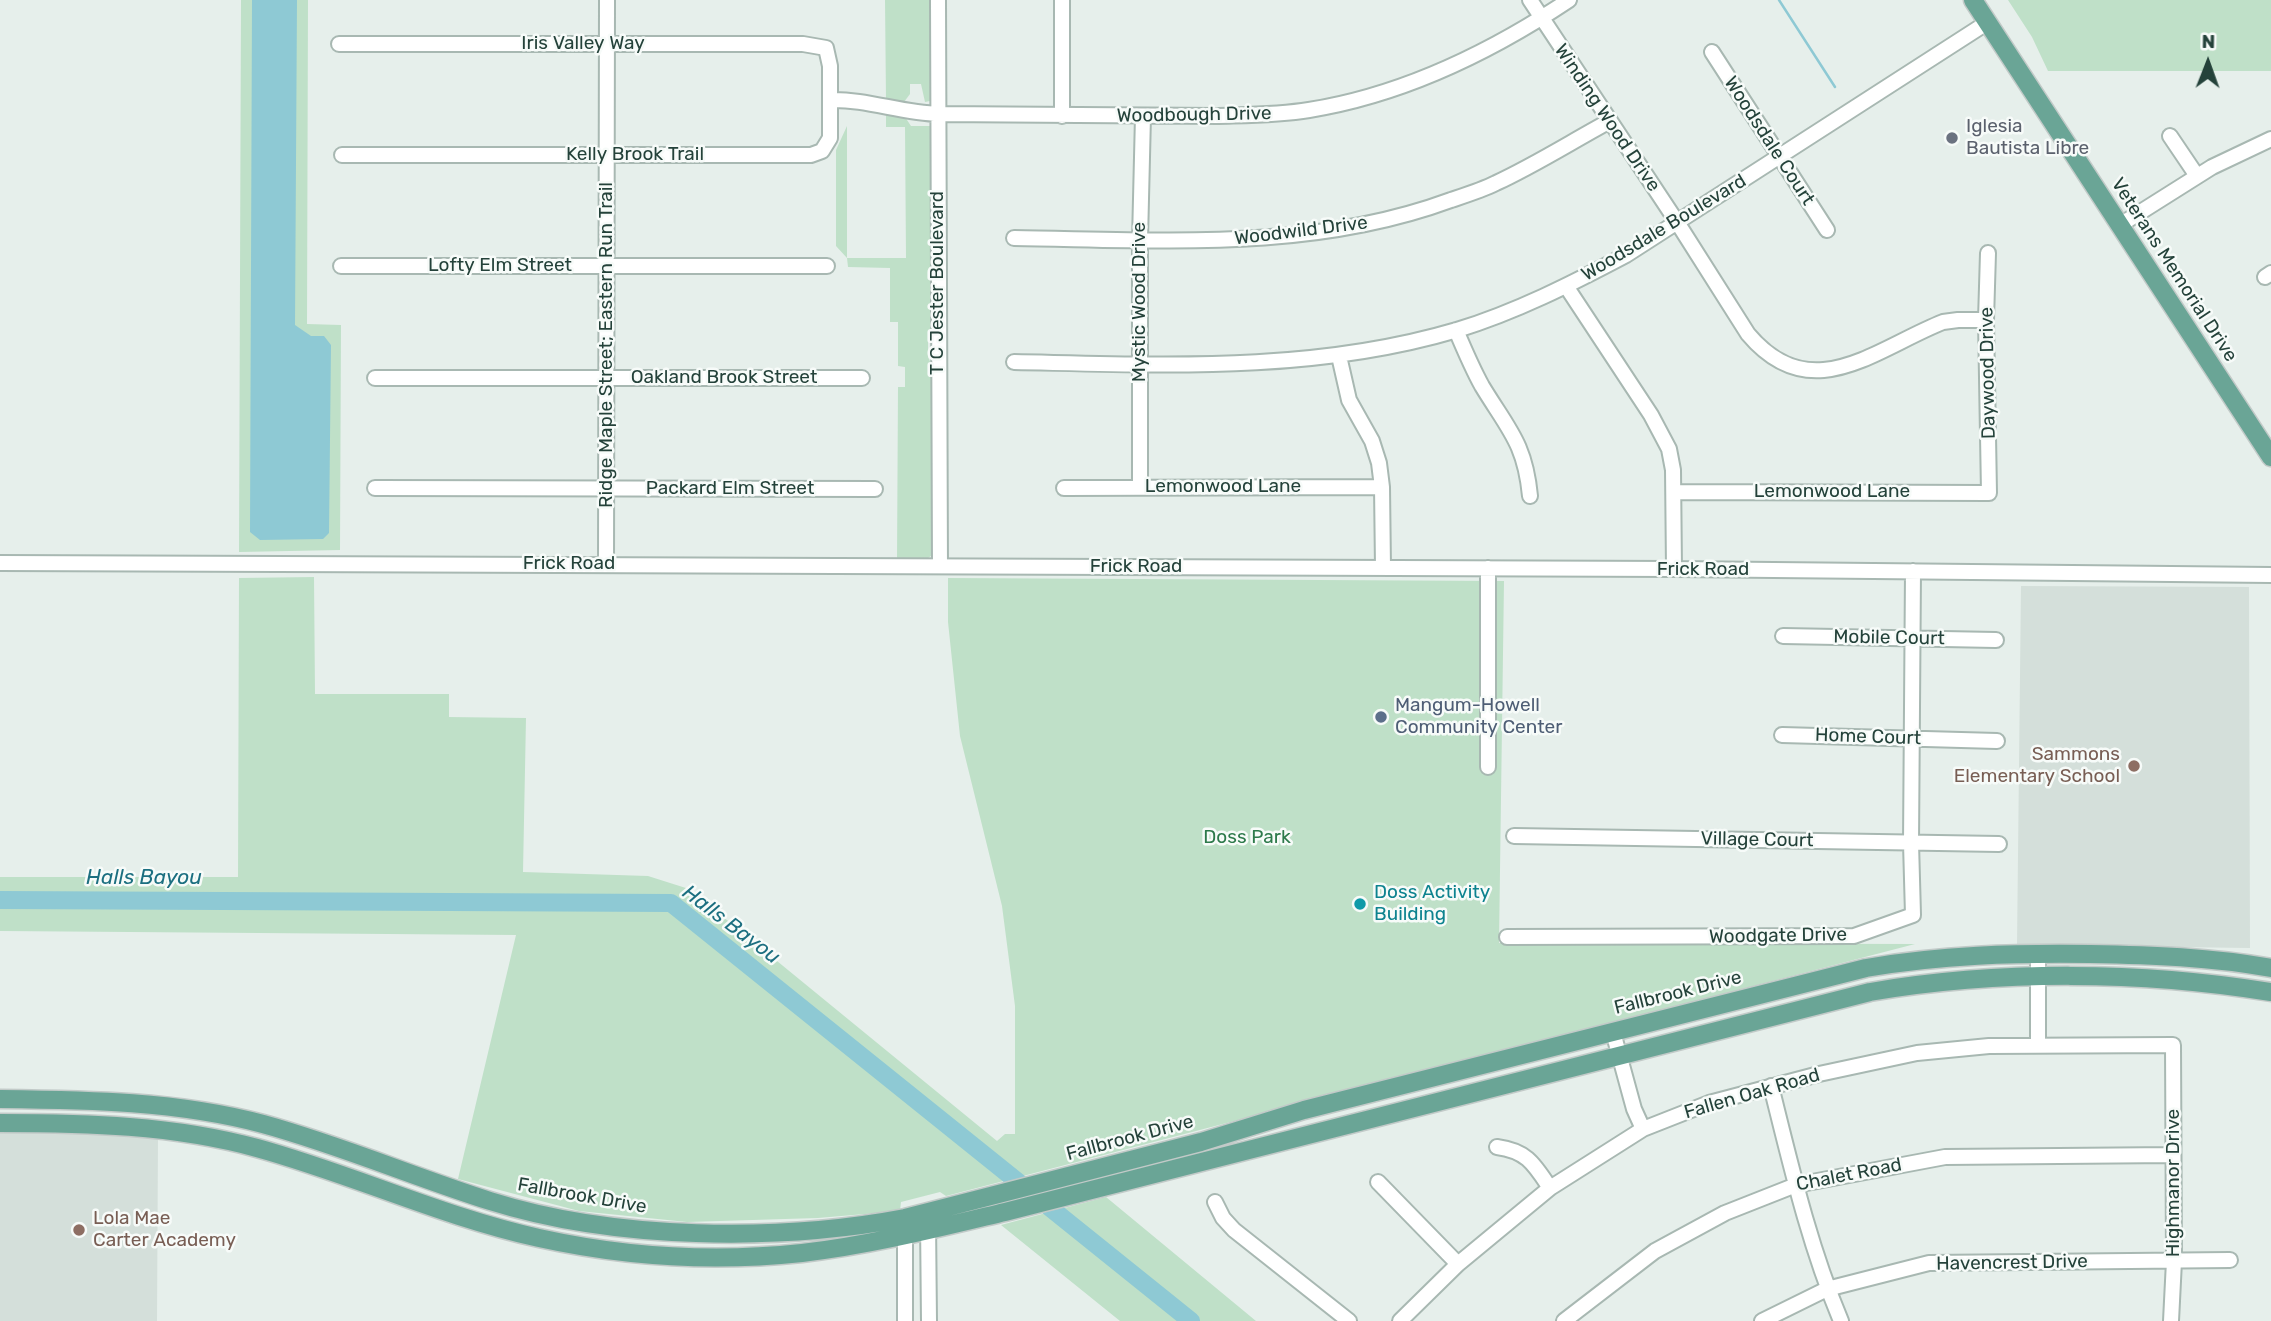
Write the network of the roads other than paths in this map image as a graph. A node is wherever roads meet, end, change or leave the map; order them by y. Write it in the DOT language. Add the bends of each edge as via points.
graph roads {
  1 [pos="607,0"];
  2 [pos="938,0"];
  3 [pos="1062,0"];
  4 [pos="1530,0"];
  5 [pos="1569,0"];
  6 [pos="1973,0"];
  7 [pos="1542,18"];
  8 [pos="1988,22"];
  9 [pos="339,44"];
  10 [pos="607,44"];
  11 [pos="826,48"];
  12 [pos="1712,52"];
  13 [pos="830,100"];
  14 [pos="939,114"];
  15 [pos="1062,116"];
  16 [pos="1143,116"];
  17 [pos="1608,122"];
  18 [pos="2170,136"];
  19 [pos="2271,139"];
  20 [pos="342,155"];
  21 [pos="607,155"];
  22 [pos="1780,156"];
  23 [pos="2197,176"];
  24 [pos="1677,222"];
  25 [pos="2120,225"];
  26 [pos="1827,230"];
  27 [pos="1014,238"];
  28 [pos="1140,240"];
  29 [pos="1988,253"];
  30 [pos="341,266"];
  31 [pos="607,266"];
  32 [pos="827,266"];
  33 [pos="1566,286"];
  34 [pos="1986,320"];
  35 [pos="1456,330"];
  36 [pos="1339,356"];
  37 [pos="1014,362"];
  38 [pos="1140,364"];
  39 [pos="375,378"];
  40 [pos="607,378"];
  41 [pos="862,378"];
  42 [pos="2271,457"];
  43 [pos="1382,487"];
  44 [pos="375,488"];
  45 [pos="1064,488"];
  46 [pos="1140,488"];
  47 [pos="607,489"];
  48 [pos="875,489"];
  49 [pos="1674,492"];
  50 [pos="1989,493"];
  51 [pos="1530,496"];
  52 [pos="0,563"];
  53 [pos="606,565"];
  54 [pos="940,566"];
  55 [pos="1382,568"];
  56 [pos="1488,568"];
  57 [pos="1674,569"];
  58 [pos="1913,571"];
  59 [pos="2271,575"];
  60 [pos="1783,636"];
  61 [pos="1914,639"];
  62 [pos="1996,640"];
  63 [pos="1782,735"];
  64 [pos="1912,738"];
  65 [pos="1997,741"];
  66 [pos="1488,767"];
  67 [pos="1514,836"];
  68 [pos="1911,843"];
  69 [pos="1999,844"];
  70 [pos="1507,937"];
  71 [pos="2038,953"];
  72 [pos="2271,968"];
  73 [pos="2038,977"];
  74 [pos="1822,979"];
  75 [pos="2271,992"];
  76 [pos="1828,1002"];
  77 [pos="1613,1032"];
  78 [pos="2038,1045"];
  79 [pos="2173,1045"];
  80 [pos="1620,1055"];
  81 [pos="1403,1085"];
  82 [pos="1771,1086"];
  83 [pos="0,1099"];
  84 [pos="141,1103"];
  85 [pos="1409,1109"];
  86 [pos="0,1123"];
  87 [pos="137,1127"];
  88 [pos="1643,1129"];
  89 [pos="1201,1142"];
  90 [pos="1497,1147"];
  91 [pos="2173,1155"];
  92 [pos="1206,1161"];
  93 [pos="1378,1182"];
  94 [pos="1796,1185"];
  95 [pos="1550,1188"];
  96 [pos="1216,1202"];
  97 [pos="929,1221"];
  98 [pos="905,1227"];
  99 [pos="2174,1261"];
  100 [pos="2230,1261"];
  101 [pos="1458,1264"];
  102 [pos="1827,1289"];
  103 [pos="905,1321"];
  104 [pos="929,1321"];
  105 [pos="1349,1321"];
  106 [pos="1400,1321"];
  107 [pos="1564,1321"];
  108 [pos="1762,1321"];
  109 [pos="1841,1321"];
  110 [pos="2171,1321"];
  1 -- 10 [label="street, Ridge Maple Street; Eastern Run Trail"];
  2 -- 14 [label="street, T C Jester Boulevard"];
  3 -- 15 [label="street"];
  4 -- 7 [label="street, Winding Wood Drive"];
  5 -- 7 [label="street, Woodbough Drive"];
  6 -- 8 [label="main road, Veterans Memorial Drive"];
  7 -- 16 [label="street, Woodbough Drive" via="1430,76 1349,101 1262,115"];
  7 -- 17 [label="street, Winding Wood Drive"];
  8 -- 22 [label="street, Woodsdale Boulevard"];
  8 -- 25 [label="main road, Veterans Memorial Drive"];
  9 -- 10 [label="street, Iris Valley Way"];
  10 -- 11 [label="street, Iris Valley Way" via="803,44"];
  10 -- 21 [label="street, Ridge Maple Street; Eastern Run Trail"];
  11 -- 13 [label="street, Kelly Brook Trail"];
  12 -- 22 [label="street, Woodsdale Court"];
  13 -- 14 [label="street, Woodbough Drive" via="866,101"];
  13 -- 21 [label="street, Kelly Brook Trail" via="830,138 822,151 811,155"];
  14 -- 15 [label="street, Woodbough Drive"];
  14 -- 54 [label="street, T C Jester Boulevard"];
  15 -- 16 [label="street, Woodbough Drive"];
  16 -- 28 [label="street, Mystic Wood Drive"];
  17 -- 24 [label="street, Winding Wood Drive"];
  17 -- 28 [label="street, Woodwild Drive" via="1495,184 1428,209 1353,228 1256,239"];
  18 -- 23 [label="street"];
  19 -- 23 [label="street"];
  20 -- 21 [label="street, Kelly Brook Trail"];
  21 -- 31 [label="street, Ridge Maple Street; Eastern Run Trail"];
  22 -- 24 [label="street, Woodsdale Boulevard"];
  22 -- 26 [label="street, Woodsdale Court"];
  23 -- 25 [label="street"];
  24 -- 33 [label="street, Woodsdale Boulevard"];
  24 -- 34 [label="street, Winding Wood Drive" via="1748,334 1773,359 1791,367 1849,366 1943,322"];
  25 -- 42 [label="main road, Veterans Memorial Drive"];
  27 -- 28 [label="street, Woodwild Drive"];
  28 -- 38 [label="street, Mystic Wood Drive"];
  29 -- 34 [label="street, Daywood Drive"];
  30 -- 31 [label="street, Lofty Elm Street"];
  31 -- 32 [label="street, Lofty Elm Street"];
  31 -- 40 [label="street, Ridge Maple Street; Eastern Run Trail"];
  33 -- 35 [label="street, Woodsdale Boulevard"];
  33 -- 49 [label="street" via="1661,431 1674,470"];
  34 -- 50 [label="street, Daywood Drive"];
  35 -- 36 [label="street, Woodsdale Boulevard"];
  35 -- 51 [label="street" via="1521,450"];
  36 -- 38 [label="street, Woodsdale Boulevard" via="1249,364"];
  36 -- 43 [label="street" via="1349,400 1380,463"];
  37 -- 38 [label="street, Woodsdale Boulevard"];
  38 -- 46 [label="street, Mystic Wood Drive"];
  39 -- 40 [label="street, Oakland Brook Street"];
  40 -- 41 [label="street, Oakland Brook Street"];
  40 -- 47 [label="street, Ridge Maple Street; Eastern Run Trail"];
  43 -- 46 [label="street, Lemonwood Lane"];
  43 -- 55 [label="street"];
  44 -- 47 [label="street, Packard Elm Street"];
  45 -- 46 [label="street, Lemonwood Lane"];
  47 -- 48 [label="street, Packard Elm Street"];
  47 -- 53 [label="street, Ridge Maple Street; Eastern Run Trail"];
  49 -- 50 [label="street, Lemonwood Lane"];
  49 -- 57 [label="street"];
  52 -- 53 [label="street, Frick Road"];
  53 -- 54 [label="street, Frick Road"];
  54 -- 55 [label="street, Frick Road"];
  55 -- 56 [label="street, Frick Road"];
  56 -- 57 [label="street, Frick Road"];
  56 -- 66 [label="street"];
  57 -- 58 [label="street, Frick Road"];
  58 -- 59 [label="street, Frick Road"];
  58 -- 61 [label="street, Woodgate Drive"];
  60 -- 61 [label="street, Mobile Court"];
  61 -- 62 [label="street, Mobile Court"];
  61 -- 64 [label="street, Woodgate Drive"];
  63 -- 64 [label="street, Home Court"];
  64 -- 65 [label="street, Home Court"];
  64 -- 68 [label="street, Woodgate Drive"];
  67 -- 68 [label="street, Village Court"];
  68 -- 69 [label="street, Village Court"];
  68 -- 70 [label="street, Woodgate Drive" via="1913,915 1854,936"];
  71 -- 72 [label="main road, Fallbrook Drive" via="2188,957"];
  71 -- 73 [label="street"];
  71 -- 74 [label="main road, Fallbrook Drive" via="1951,956"];
  73 -- 75 [label="main road, Fallbrook Drive" via="2186,981"];
  73 -- 76 [label="main road, Fallbrook Drive" via="1903,987"];
  73 -- 78 [label="street"];
  74 -- 76 [label="main road"];
  74 -- 77 [label="main road, Fallbrook Drive"];
  76 -- 80 [label="main road, Fallbrook Drive"];
  77 -- 80 [label="street"];
  77 -- 81 [label="main road, Fallbrook Drive"];
  78 -- 79 [label="street, Fallen Oak Road"];
  78 -- 82 [label="street, Fallen Oak Road" via="1917,1054"];
  79 -- 91 [label="street, Highmanor Drive"];
  80 -- 85 [label="main road, Fallbrook Drive"];
  80 -- 88 [label="street"];
  81 -- 85 [label="main road"];
  81 -- 89 [label="main road, Fallbrook Drive"];
  82 -- 88 [label="street, Fallen Oak Road" via="1709,1103"];
  82 -- 94 [label="street"];
  83 -- 84 [label="main road, Fallbrook Drive"];
  84 -- 87 [label="main road"];
  84 -- 98 [label="main road, Fallbrook Drive" via="263,1124 491,1201 604,1225 750,1232"];
  85 -- 92 [label="main road, Fallbrook Drive"];
  86 -- 87 [label="main road, Fallbrook Drive"];
  87 -- 98 [label="main road, Fallbrook Drive" via="255,1147 484,1225 601,1249 751,1256 829,1249"];
  88 -- 95 [label="street, Fallen Oak Road"];
  89 -- 92 [label="main road"];
  89 -- 97 [label="main road, Fallbrook Drive" via="995,1195"];
  90 -- 95 [label="street" via="1528,1158"];
  91 -- 94 [label="street, Chalet Road" via="1945,1157"];
  91 -- 99 [label="street, Highmanor Drive"];
  92 -- 97 [label="main road, Fallbrook Drive" via="1004,1212"];
  93 -- 101 [label="street"];
  94 -- 102 [label="street"];
  94 -- 107 [label="street, Chalet Road" via="1725,1213 1655,1251"];
  95 -- 101 [label="street, Fallen Oak Road"];
  96 -- 105 [label="street" via="1234,1230"];
  97 -- 98 [label="main road, Fallbrook Drive"];
  97 -- 104 [label="street"];
  98 -- 103 [label="street"];
  99 -- 100 [label="street, Havencrest Drive"];
  99 -- 102 [label="street, Havencrest Drive" via="1929,1263"];
  99 -- 110 [label="street, Highmanor Drive"];
  101 -- 106 [label="street, Fallen Oak Road"];
  102 -- 108 [label="street, Havencrest Drive"];
  102 -- 109 [label="street"];
}
